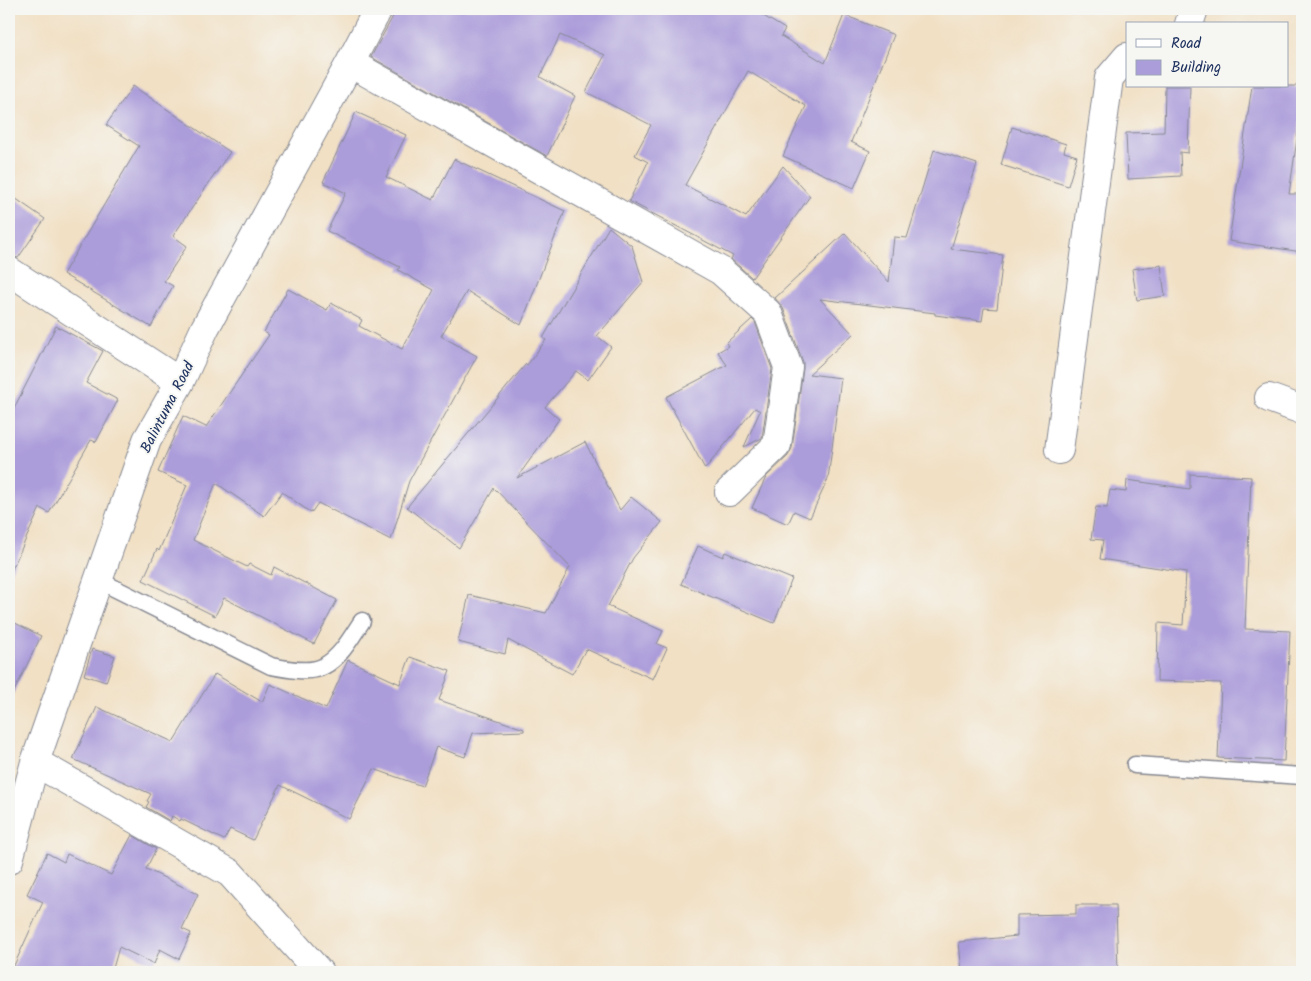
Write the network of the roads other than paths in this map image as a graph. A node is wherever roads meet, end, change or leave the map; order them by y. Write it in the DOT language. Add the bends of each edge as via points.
graph roads {
  1 [pos="378,9"];
  2 [pos="1194,9"];
  3 [pos="1190,22"];
  4 [pos="1126,58"];
  5 [pos="350,62"];
  6 [pos="9,271"];
  7 [pos="180,382"];
  8 [pos="1269,398"];
  9 [pos="1302,410"];
  10 [pos="1059,450"];
  11 [pos="729,492"];
  12 [pos="98,580"];
  13 [pos="362,621"];
  14 [pos="35,762"];
  15 [pos="1135,765"];
  16 [pos="1302,776"];
  17 [pos="9,860"];
  18 [pos="319,972"];
  1 -- 5 [label="street, Balintuma Road"];
  2 -- 3 [label="street"];
  4 -- 10 [label="street" via="1109,78"];
  5 -- 7 [label="street, Balintuma Road" via="205,328"];
  5 -- 11 [label="street" via="721,271 768,313 788,367 777,445"];
  6 -- 7 [label="street"];
  7 -- 12 [label="street, Balintuma Road" via="147,440"];
  8 -- 9 [label="street"];
  12 -- 13 [label="lane" via="271,666 296,671 324,666 340,651"];
  12 -- 14 [label="street, Balintuma Road"];
  14 -- 17 [label="street, Balintuma Road"];
  14 -- 18 [label="street" via="230,873"];
  15 -- 16 [label="lane"];
}
